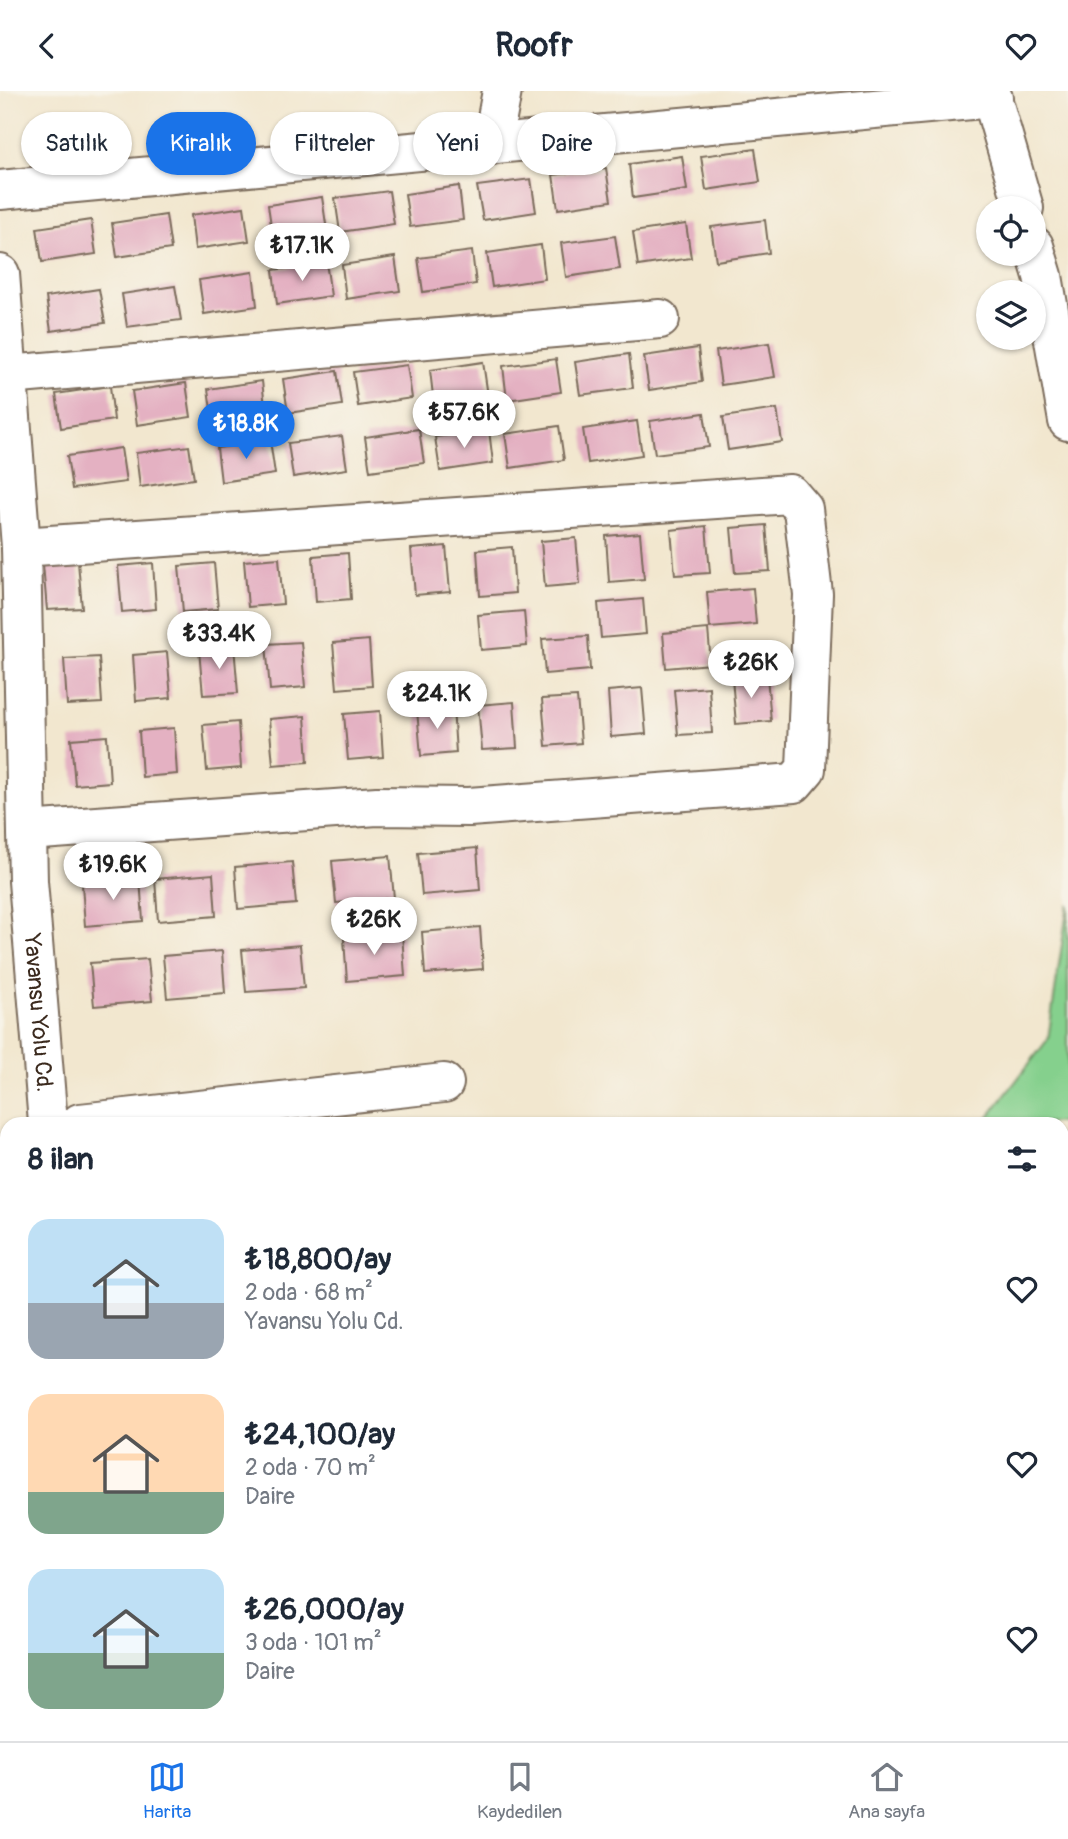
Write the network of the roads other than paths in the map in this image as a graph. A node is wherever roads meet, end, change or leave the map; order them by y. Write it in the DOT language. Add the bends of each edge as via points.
graph roads {
  1 [pos="502,91"];
  2 [pos="992,95"];
  3 [pos="498,112"];
  4 [pos="503,144"];
  5 [pos="413,152"];
  6 [pos="0,190"];
  7 [pos="1021,196"];
  8 [pos="1040,266"];
  9 [pos="0,274"];
  10 [pos="660,319"];
  11 [pos="8,375"];
  12 [pos="1068,421"];
  13 [pos="21,547"];
  14 [pos="27,831"];
  15 [pos="15,918"];
  16 [pos="444,1083"];
  17 [pos="47,1117"];
  18 [pos="134,1117"];
  1 -- 3 [label="street"];
  2 -- 4 [label="street"];
  2 -- 7 [label="street"];
  5 -- 6 [label="street"];
  8 -- 12 [label="street"];
  9 -- 11 [label="street, Yavansu Yolu Cd."];
  10 -- 11 [label="street"];
  11 -- 13 [label="street, Yavansu Yolu Cd."];
  13 -- 14 [label="street, Yavansu Yolu Cd."];
  13 -- 14 [label="street" via="790,494 803,509 813,594 806,769 794,783 469,807 377,807"];
  14 -- 15 [label="street, Yavansu Yolu Cd."];
  15 -- 17 [label="street, Yavansu Yolu Cd."];
  16 -- 18 [label="street"];
}
